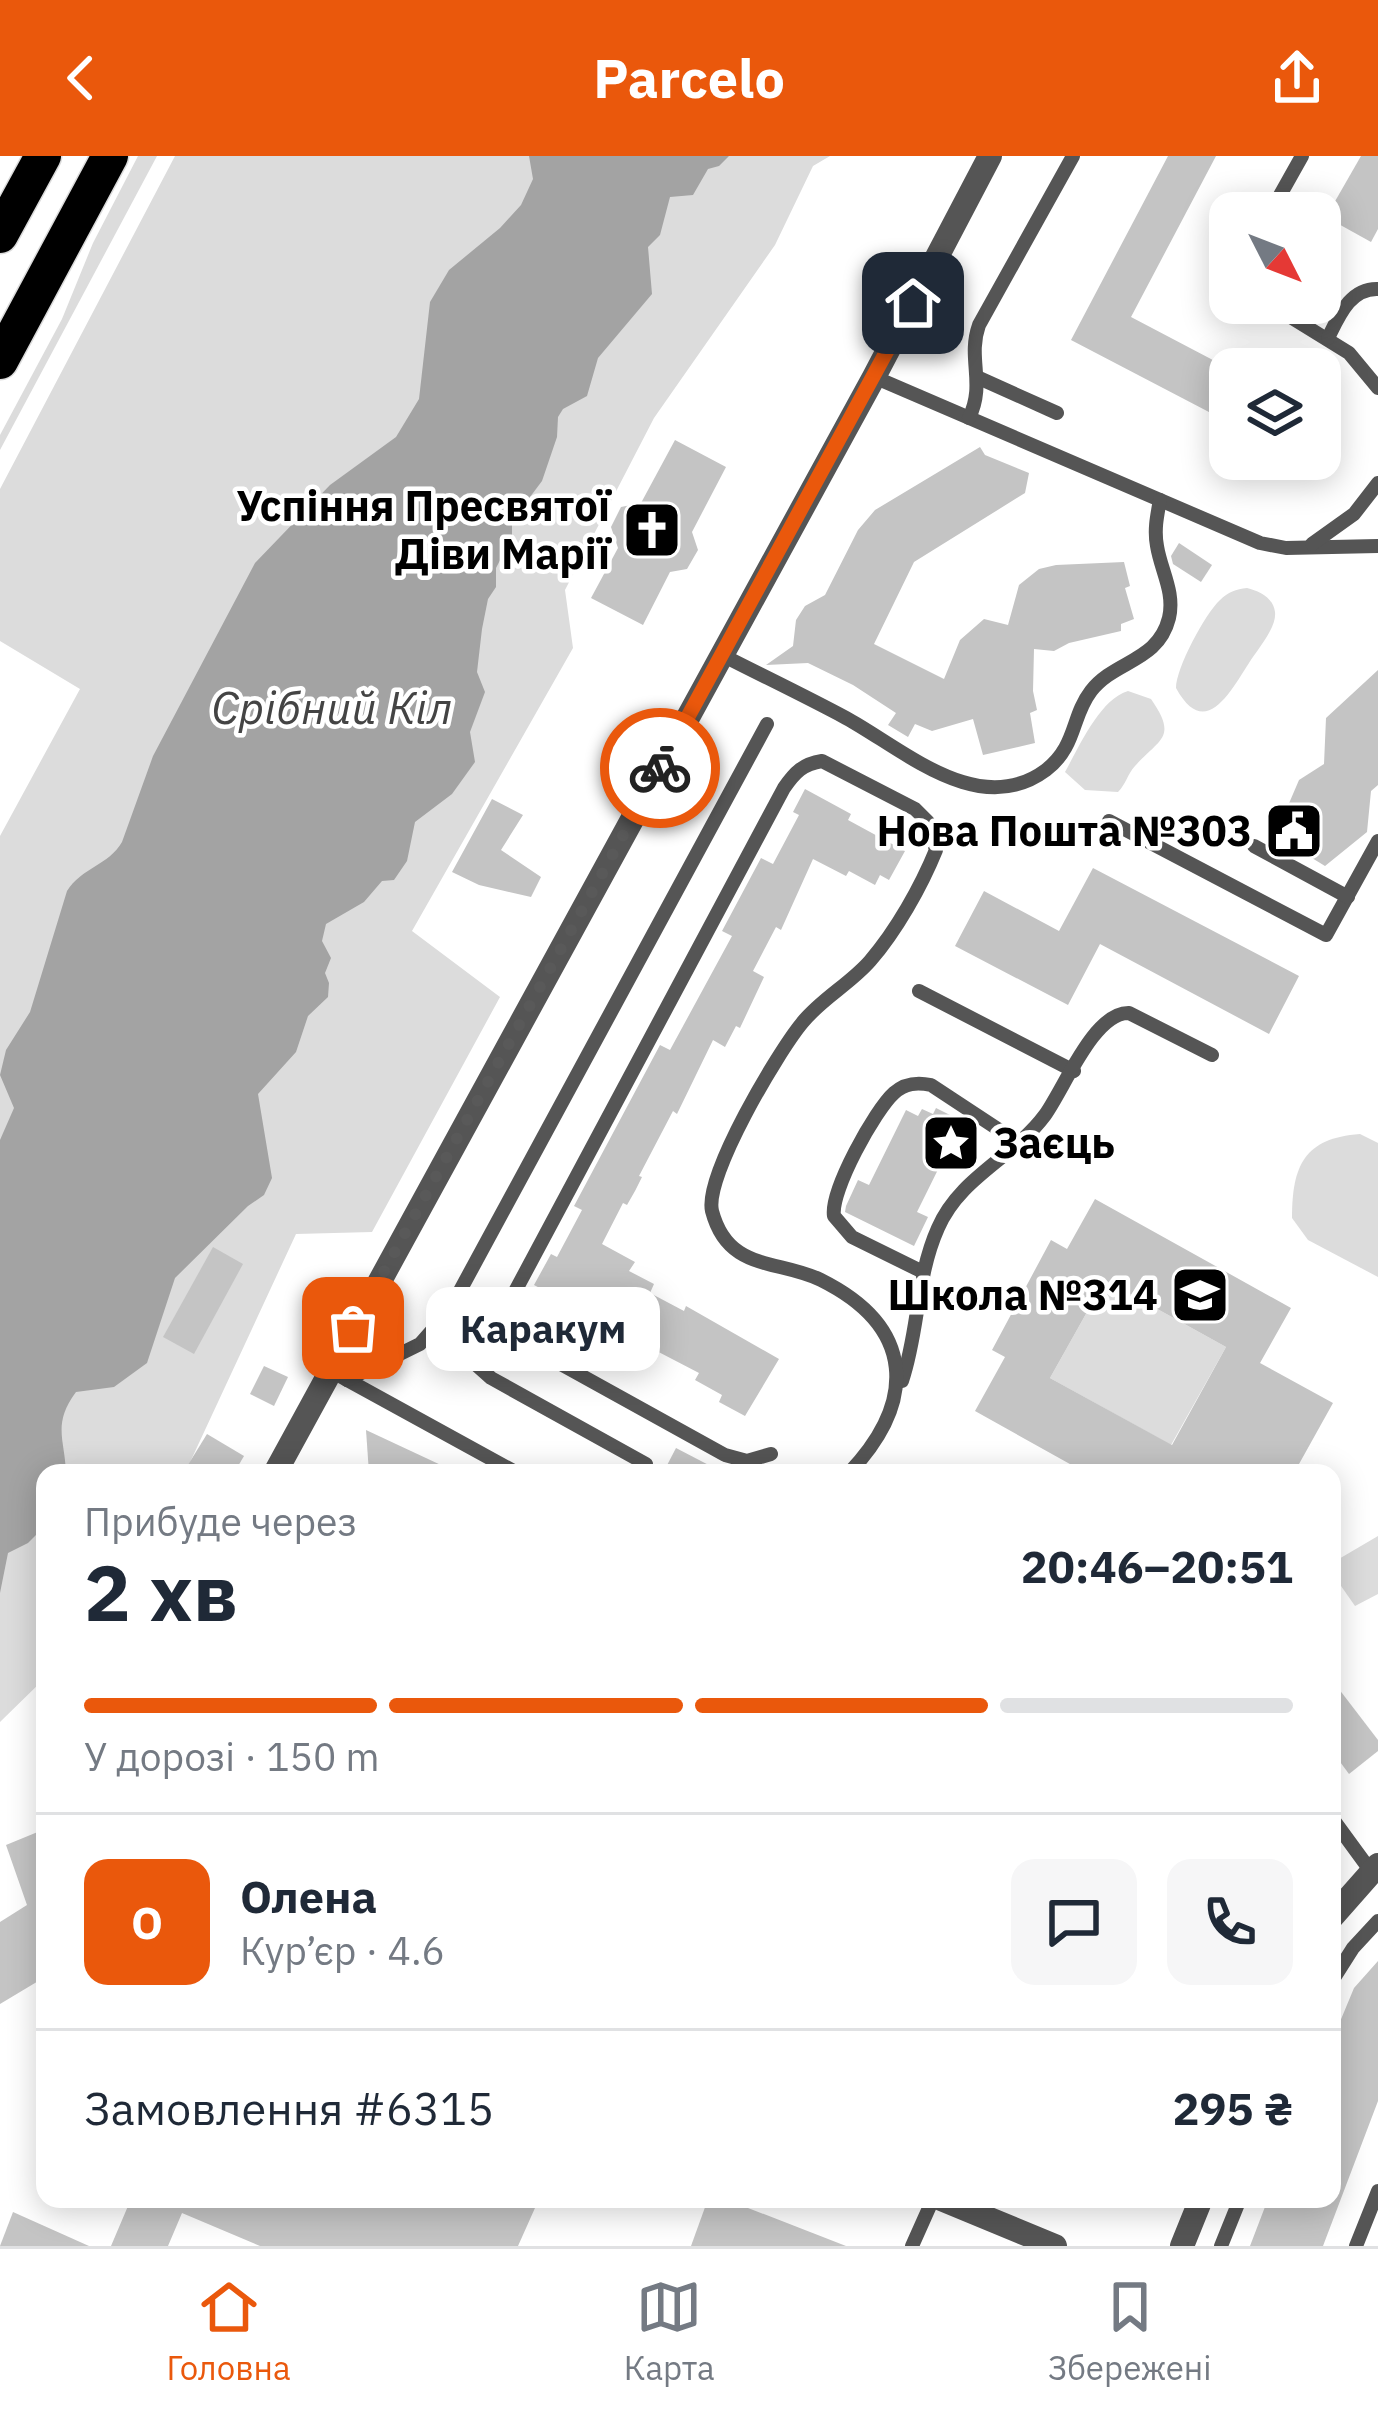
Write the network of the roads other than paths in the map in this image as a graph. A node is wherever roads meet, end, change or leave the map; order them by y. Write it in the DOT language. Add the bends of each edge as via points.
graph roads {
  1 [pos="43,156"];
  2 [pos="110,156"];
  3 [pos="990,156"];
  4 [pos="1073,156"];
  5 [pos="1302,156"];
  6 [pos="1282,192"];
  7 [pos="2,229"];
  8 [pos="1378,290"];
  9 [pos="1304,324"];
  10 [pos="1328,338"];
  11 [pos="0,361"];
  12 [pos="874,377"];
  13 [pos="979,378"];
  14 [pos="1378,388"];
  15 [pos="1058,413"];
  16 [pos="969,418"];
  17 [pos="1378,483"];
  18 [pos="1160,500"];
  19 [pos="1309,545"];
  20 [pos="1378,546"];
  21 [pos="722,655"];
  22 [pos="767,724"];
  23 [pos="1109,820"];
  24 [pos="1378,841"];
  25 [pos="1254,846"];
  26 [pos="1348,897"];
  27 [pos="919,991"];
  28 [pos="1212,1054"];
  29 [pos="1074,1071"];
  30 [pos="1018,1143"];
  31 [pos="923,1272"];
  32 [pos="436,1329"];
  33 [pos="339,1375"];
  34 [pos="898,1390"];
  35 [pos="771,1454"];
  36 [pos="281,1464"];
  37 [pos="501,1464"];
  38 [pos="646,1464"];
  39 [pos="856,1464"];
  40 [pos="1341,1829"];
  41 [pos="1374,1868"];
  42 [pos="1341,1906"];
  43 [pos="1378,1921"];
  44 [pos="1341,1969"];
  45 [pos="1378,2191"];
  46 [pos="933,2208"];
  47 [pos="960,2208"];
  48 [pos="1198,2208"];
  49 [pos="1236,2208"];
  50 [pos="912,2246"];
  51 [pos="1055,2246"];
  52 [pos="1182,2246"];
  53 [pos="1221,2246"];
  54 [pos="1356,2246"];
  1 -- 7 [label="highway"];
  2 -- 11 [label="highway"];
  3 -- 12 [label="street"];
  4 -- 13 [label="lane" via="979,325"];
  5 -- 6 [label="lane"];
  8 -- 10 [label="lane" via="1351,299"];
  9 -- 10 [label="lane"];
  10 -- 14 [label="lane"];
  12 -- 16 [label="lane"];
  12 -- 21 [label="street"];
  13 -- 15 [label="lane"];
  13 -- 16 [label="lane"];
  16 -- 18 [label="lane"];
  17 -- 19 [label="lane" via="1354,514"];
  18 -- 19 [label="lane" via="1260,543"];
  18 -- 21 [label="lane" via="1157,546 1171,595 1161,639 1090,692 1060,757 1019,784 983,786 940,775"];
  19 -- 20 [label="lane"];
  21 -- 33 [label="street"];
  22 -- 32 [label="lane"];
  23 -- 26 [label="lane" via="1327,935"];
  24 -- 26 [label="lane"];
  25 -- 26 [label="lane"];
  27 -- 29 [label="lane"];
  28 -- 29 [label="lane" via="1119,1012 1101,1024"];
  29 -- 30 [label="lane"];
  30 -- 31 [label="lane" via="953,1201"];
  30 -- 31 [label="lane" via="920,1082 898,1089 880,1109 838,1188 834,1216 852,1237"];
  31 -- 34 [label="lane"];
  32 -- 33 [label="lane" via="420,1344"];
  32 -- 38 [label="lane" via="491,1378"];
  33 -- 36 [label="street"];
  33 -- 37 [label="lane"];
  34 -- 35 [label="lane" via="892,1351 861,1310 818,1278 747,1259 712,1209 723,1160 782,1051 871,960 936,850 915,809 822,761 795,772 784,788 503,1313 509,1335 725,1455 747,1461"];
  34 -- 39 [label="lane"];
  40 -- 41 [label="lane"];
  41 -- 42 [label="street"];
  43 -- 44 [label="lane"];
  45 -- 54 [label="lane"];
  46 -- 50 [label="lane"];
  47 -- 51 [label="street"];
  48 -- 52 [label="street"];
  49 -- 53 [label="lane"];
}
